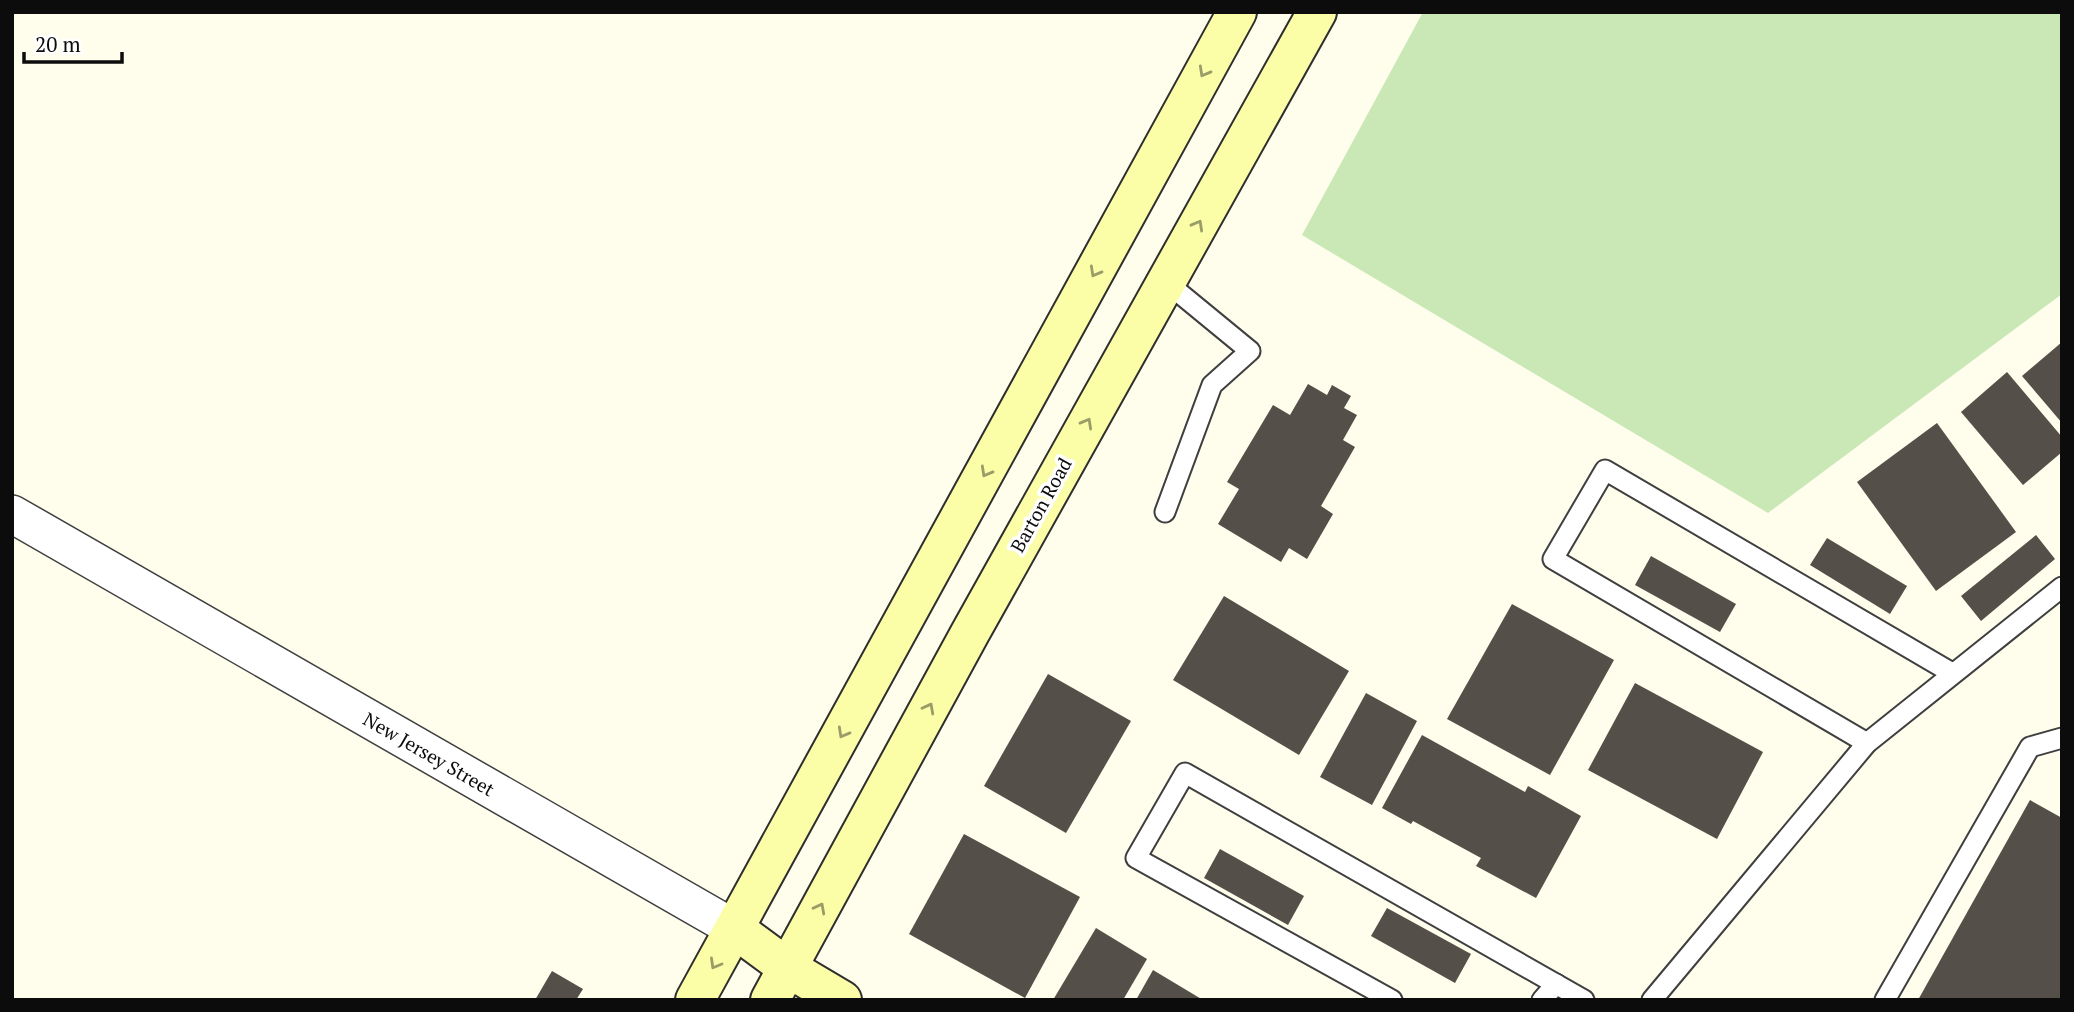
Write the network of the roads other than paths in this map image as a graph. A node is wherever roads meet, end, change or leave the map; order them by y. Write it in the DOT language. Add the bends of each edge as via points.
graph roads {
  1 [pos="1237,12"];
  2 [pos="1317,12"];
  3 [pos="1166,282"];
  4 [pos="1165,512"];
  5 [pos="12,514"];
  6 [pos="2062,587"];
  7 [pos="1952,673"];
  8 [pos="2062,738"];
  9 [pos="1867,743"];
  10 [pos="735,929"];
  11 [pos="779,984"];
  12 [pos="1556,984"];
  13 [pos="695,1000"];
  14 [pos="842,1000"];
  15 [pos="1392,1000"];
  16 [pos="1542,1000"];
  17 [pos="1584,1000"];
  18 [pos="1651,1000"];
  19 [pos="1885,1000"];
  1 -- 10 [label="main road, one-way"];
  3 -- 2 [label="main road, Barton Road, one-way"];
  3 -- 4 [label="lane" via="1250,351 1212,386"];
  11 -- 3 [label="main road, Barton Road, one-way"];
  5 -- 10 [label="street, New Jersey Street"];
  6 -- 7 [label="lane"];
  7 -- 9 [label="lane"];
  7 -- 9 [label="lane" via="1605,470 1553,559"];
  8 -- 19 [label="lane" via="2030,747"];
  9 -- 18 [label="lane"];
  10 -- 11 [label="main road, New Jersey Street"];
  10 -- 13 [label="main road, one-way"];
  11 -- 14 [label="main road, New Jersey Street"];
  12 -- 15 [label="lane" via="1185,773 1136,858"];
  12 -- 16 [label="lane"];
  12 -- 17 [label="lane"];
}
